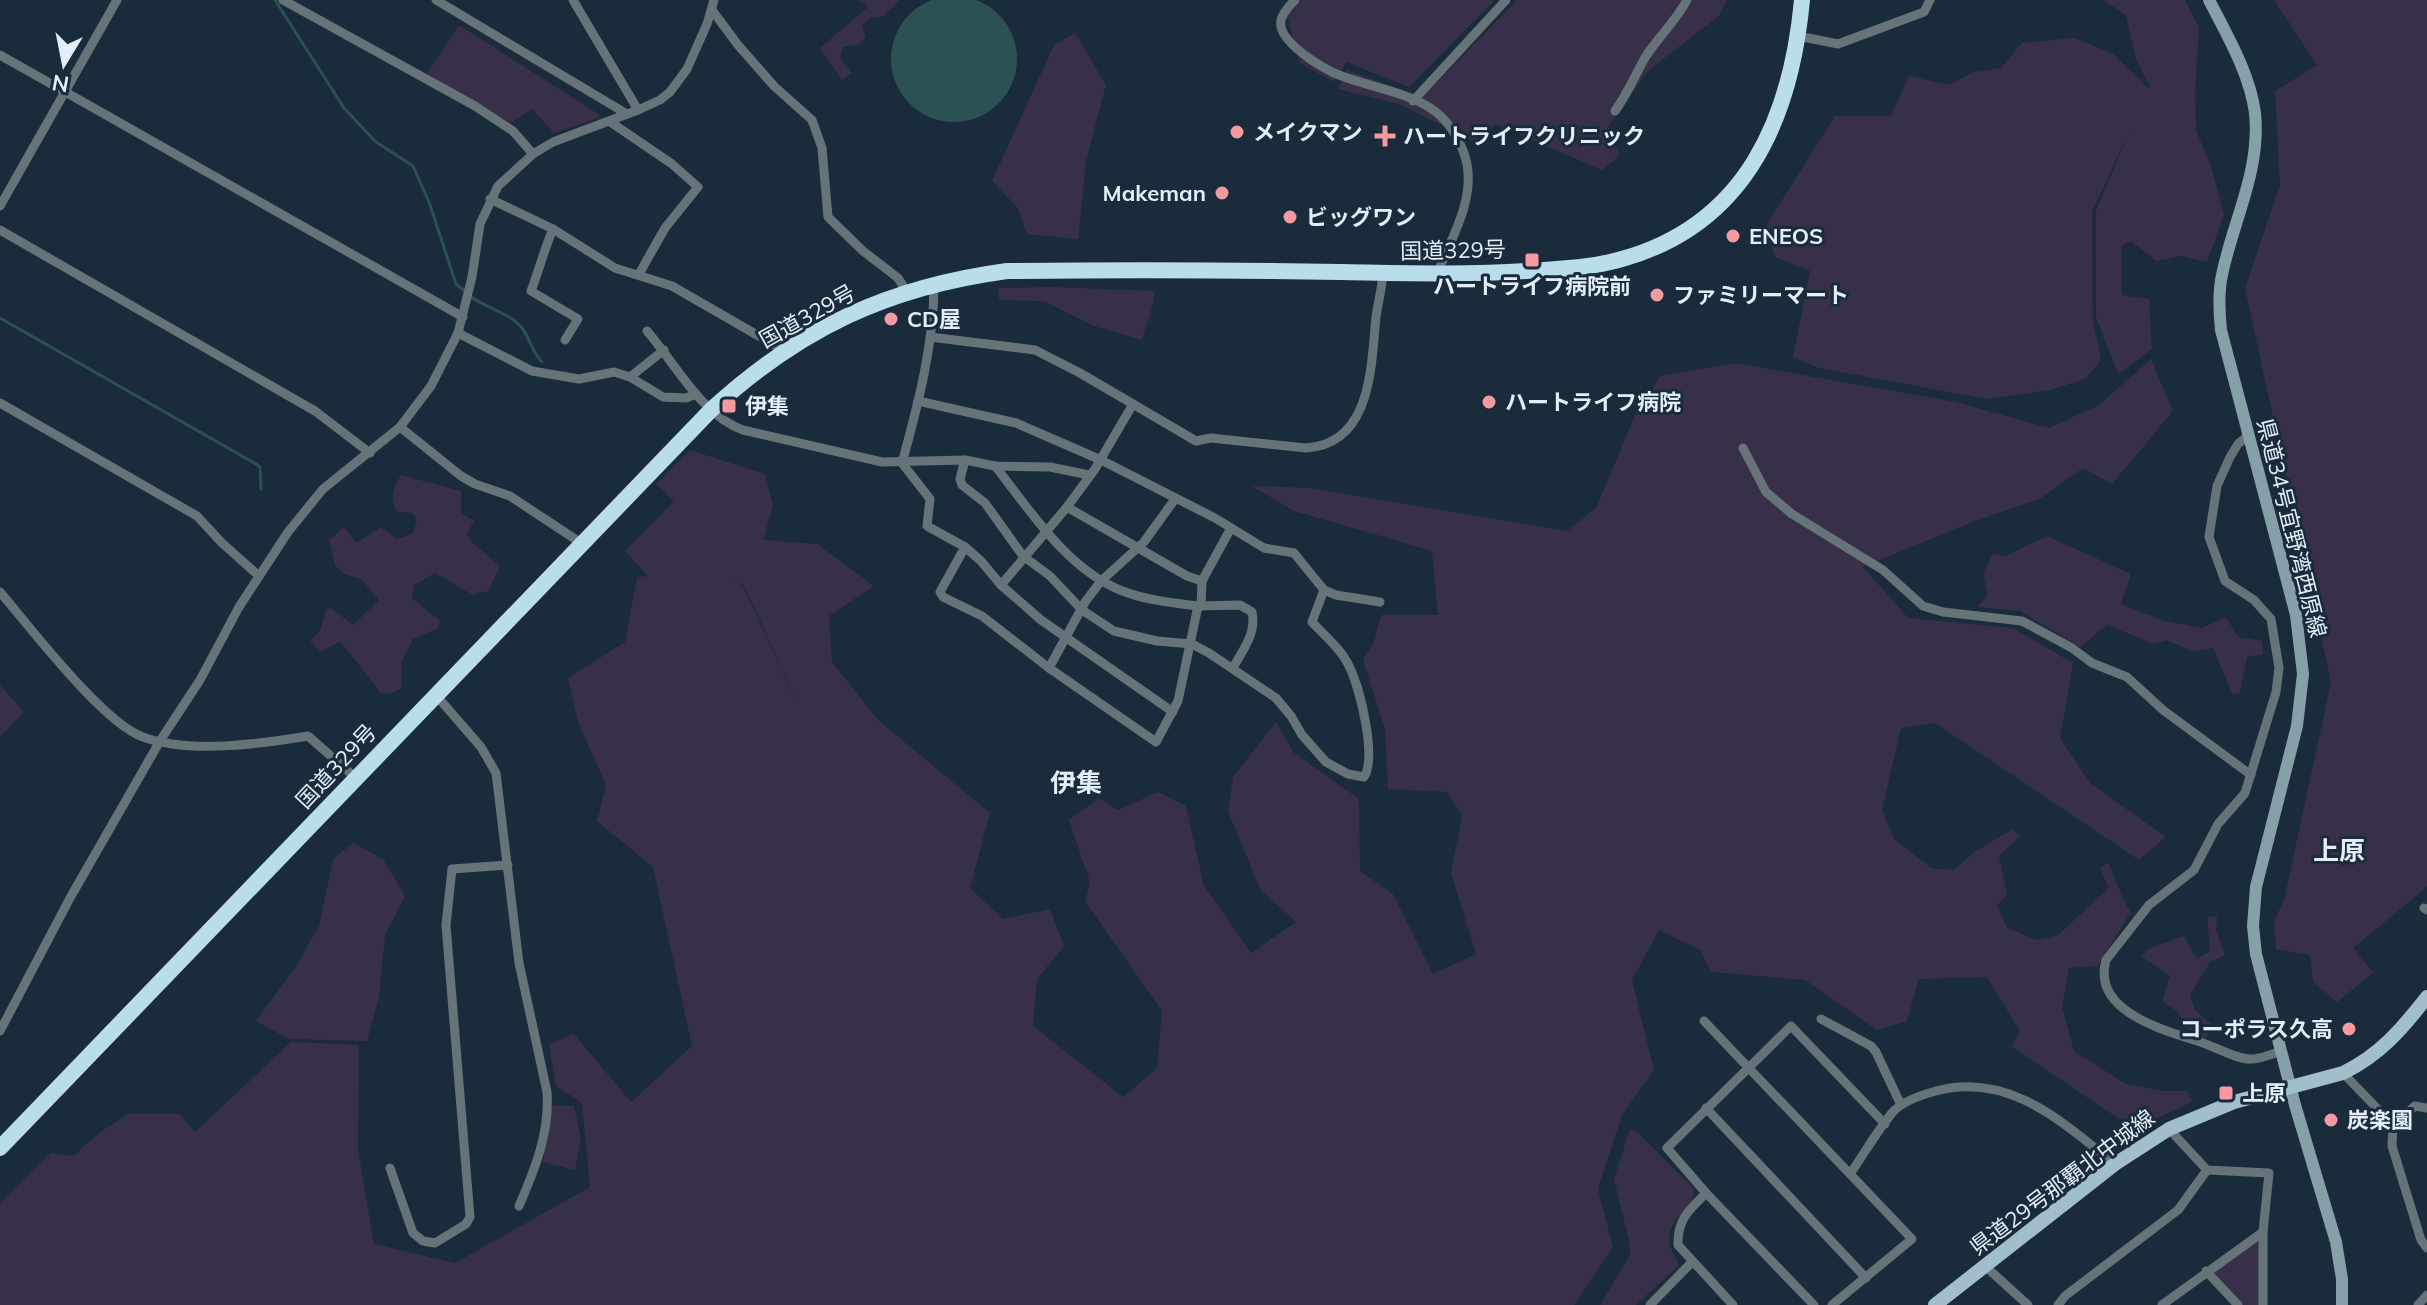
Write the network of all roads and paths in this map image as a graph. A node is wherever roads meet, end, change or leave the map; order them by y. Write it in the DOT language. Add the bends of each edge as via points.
graph roads {
  1 [pos="117,0"];
  2 [pos="283,0"];
  3 [pos="436,0"];
  4 [pos="573,0"];
  5 [pos="1295,0"];
  6 [pos="1506,0"];
  7 [pos="1687,0"];
  8 [pos="1802,0"];
  9 [pos="1930,0"];
  10 [pos="2209,0"];
  11 [pos="713,5"];
  12 [pos="1798,36"];
  13 [pos="0,55"];
  14 [pos="65,91"];
  15 [pos="1413,101"];
  16 [pos="638,110"];
  17 [pos="1615,111"];
  18 [pos="627,114"];
  19 [pos="609,121"];
  20 [pos="533,154"];
  21 [pos="490,199"];
  22 [pos="0,206"];
  23 [pos="553,229"];
  24 [pos="0,230"];
  25 [pos="1383,273"];
  26 [pos="639,274"];
  27 [pos="1437,274"];
  28 [pos="934,284"];
  29 [pos="907,292"];
  30 [pos="463,317"];
  31 [pos="647,331"];
  32 [pos="458,333"];
  33 [pos="930,337"];
  34 [pos="565,340"];
  35 [pos="664,350"];
  36 [pos="783,350"];
  37 [pos="630,377"];
  38 [pos="696,394"];
  39 [pos="918,401"];
  40 [pos="0,403"];
  41 [pos="1133,404"];
  42 [pos="711,410"];
  43 [pos="400,427"];
  44 [pos="2249,435"];
  45 [pos="1743,448"];
  46 [pos="370,453"];
  47 [pos="965,460"];
  48 [pos="1101,460"];
  49 [pos="902,463"];
  50 [pos="995,466"];
  51 [pos="1089,475"];
  52 [pos="1175,499"];
  53 [pos="1067,507"];
  54 [pos="1231,528"];
  55 [pos="1046,530"];
  56 [pos="581,543"];
  57 [pos="965,547"];
  58 [pos="1138,547"];
  59 [pos="1023,556"];
  60 [pos="259,576"];
  61 [pos="1101,581"];
  62 [pos="1202,581"];
  63 [pos="1001,585"];
  64 [pos="1324,590"];
  65 [pos="1,597"];
  66 [pos="1380,602"];
  67 [pos="1200,606"];
  68 [pos="1082,610"];
  69 [pos="1067,639"];
  70 [pos="1192,644"];
  71 [pos="1049,668"];
  72 [pos="1233,668"];
  73 [pos="435,694"];
  74 [pos="1173,712"];
  75 [pos="160,741"];
  76 [pos="2251,775"];
  77 [pos="356,778"];
  78 [pos="508,865"];
  79 [pos="2427,997"];
  80 [pos="1821,1019"];
  81 [pos="1704,1021"];
  82 [pos="0,1031"];
  83 [pos="2281,1051"];
  84 [pos="1748,1067"];
  85 [pos="2343,1073"];
  86 [pos="2290,1088"];
  87 [pos="1901,1105"];
  88 [pos="1706,1108"];
  89 [pos="2427,1108"];
  90 [pos="1885,1124"];
  91 [pos="2393,1125"];
  92 [pos="2169,1129"];
  93 [pos="0,1148"];
  94 [pos="2115,1164"];
  95 [pos="390,1168"];
  96 [pos="2207,1170"];
  97 [pos="1850,1174"];
  98 [pos="1706,1193"];
  99 [pos="519,1206"];
  100 [pos="2263,1232"];
  101 [pos="2427,1248"];
  102 [pos="1692,1262"];
  103 [pos="1985,1266"];
  104 [pos="2206,1271"];
  105 [pos="1866,1278"];
  106 [pos="2427,1295"];
  107 [pos="1650,1305"];
  108 [pos="1733,1305"];
  109 [pos="1814,1305"];
  110 [pos="1832,1305"];
  111 [pos="1935,1305"];
  112 [pos="2028,1305"];
  113 [pos="2058,1305"];
  114 [pos="2162,1305"];
  115 [pos="2238,1305"];
  116 [pos="2263,1305"];
  117 [pos="2342,1305"];
  118 [pos="2418,1305"];
  1 -- 14 [label="street"];
  2 -- 20 [label="street" via="475,106 513,131"];
  3 -- 18 [label="street"];
  4 -- 16 [label="street"];
  5 -- 15 [label="street" via="1280,24 1297,49 1336,74"];
  6 -- 15 [label="street"];
  7 -- 17 [label="street"];
  8 -- 12 [label="highway, 国道329号"];
  9 -- 12 [label="street" via="1924,12 1838,44"];
  10 -- 44 [label="main road, 県道34号宜野湾西原線" via="2237,57 2255,113 2250,177 2221,277 2219,303 2221,330"];
  11 -- 16 [label="street" via="679,82 660,100"];
  11 -- 29 [label="street" via="738,45 812,120 822,148 828,217 902,281"];
  12 -- 27 [label="highway, 国道329号" via="1781,111 1759,156 1730,193 1689,228 1643,253 1596,265"];
  13 -- 14 [label="street"];
  14 -- 22 [label="street"];
  14 -- 30 [label="street"];
  15 -- 27 [label="street" via="1443,118 1467,161 1463,214"];
  16 -- 18 [label="street"];
  18 -- 19 [label="street"];
  19 -- 20 [label="street"];
  19 -- 26 [label="street" via="698,187 665,228"];
  20 -- 21 [label="street" via="508,174"];
  21 -- 23 [label="street"];
  21 -- 30 [label="street" via="480,224"];
  23 -- 26 [label="street" via="615,268"];
  23 -- 34 [label="street" via="531,291 578,319"];
  24 -- 46 [label="street" via="315,411"];
  25 -- 27 [label="highway, 国道329号"];
  25 -- 28 [label="highway, 国道329号" via="1007,271"];
  25 -- 41 [label="street" via="1368,388 1357,416 1329,444 1306,448 1196,441"];
  26 -- 36 [label="street" via="697,298"];
  28 -- 29 [label="highway, 国道329号"];
  28 -- 33 [label="street"];
  29 -- 36 [label="highway, 国道329号" via="852,313"];
  30 -- 32 [label="street"];
  31 -- 35 [label="street"];
  32 -- 37 [label="street" via="532,371 579,379 614,372"];
  32 -- 43 [label="street" via="431,386"];
  33 -- 39 [label="street"];
  33 -- 41 [label="street" via="1035,350"];
  35 -- 37 [label="street"];
  35 -- 38 [label="street"];
  36 -- 42 [label="highway, 国道329号"];
  37 -- 38 [label="street" via="663,397"];
  38 -- 42 [label="street"];
  39 -- 48 [label="street" via="1016,423"];
  39 -- 49 [label="street"];
  40 -- 60 [label="street" via="197,516"];
  41 -- 48 [label="street"];
  42 -- 49 [label="street" via="743,430"];
  42 -- 56 [label="highway, 国道329号"];
  43 -- 46 [label="street"];
  43 -- 56 [label="street" via="461,476 510,496"];
  44 -- 76 [label="street" via="2238,444 2217,486 2209,537 2225,581 2264,610 2276,641 2276,692"];
  44 -- 83 [label="main road, 県道34号宜野湾西原線" via="2296,615 2303,674 2297,726 2254,907 2256,954"];
  45 -- 76 [label="street" via="1766,492 1883,570 1923,606 2022,621 2092,663 2127,677"];
  46 -- 60 [label="street" via="312,501"];
  47 -- 49 [label="street"];
  47 -- 50 [label="street"];
  47 -- 59 [label="street" via="962,485 985,503"];
  48 -- 51 [label="street"];
  48 -- 52 [label="street"];
  49 -- 57 [label="street" via="930,499 927,526"];
  50 -- 51 [label="street" via="1050,467"];
  50 -- 55 [label="street"];
  51 -- 53 [label="street"];
  52 -- 54 [label="street"];
  52 -- 58 [label="street"];
  53 -- 55 [label="street"];
  53 -- 58 [label="street"];
  54 -- 62 [label="street"];
  54 -- 64 [label="street" via="1264,548 1294,553"];
  55 -- 59 [label="street"];
  55 -- 61 [label="street"];
  56 -- 73 [label="highway, 国道329号"];
  57 -- 63 [label="street"];
  57 -- 71 [label="street" via="940,592 943,597 982,616"];
  58 -- 61 [label="street"];
  58 -- 62 [label="street"];
  59 -- 63 [label="street"];
  59 -- 68 [label="street"];
  60 -- 75 [label="street"];
  61 -- 67 [label="street" via="1138,596"];
  61 -- 68 [label="street"];
  62 -- 67 [label="street"];
  63 -- 69 [label="street"];
  64 -- 66 [label="street"];
  64 -- 72 [label="street" via="1312,622 1349,665 1364,716 1370,764 1364,777 1326,762 1276,698"];
  65 -- 75 [label="street" via="106,712 140,736"];
  67 -- 70 [label="street"];
  67 -- 72 [label="street" via="1240,605 1252,612 1251,633"];
  68 -- 69 [label="street"];
  68 -- 70 [label="street" via="1114,631"];
  69 -- 71 [label="street"];
  69 -- 74 [label="street"];
  70 -- 72 [label="street"];
  70 -- 74 [label="street"];
  71 -- 74 [label="street" via="1156,742"];
  73 -- 77 [label="highway, 国道329号"];
  73 -- 78 [label="street" via="481,747 496,773"];
  75 -- 77 [label="street" via="238,746 308,736"];
  75 -- 82 [label="street"];
  76 -- 83 [label="street" via="2245,793 2218,824 2194,870 2149,905 2106,960 2104,977 2123,1009 2147,1024 2249,1059"];
  77 -- 93 [label="highway, 国道329号"];
  78 -- 95 [label="street" via="452,869 446,925 465,1136 470,1217 466,1224 435,1243 423,1241 413,1233"];
  78 -- 99 [label="street" via="519,963 548,1108 539,1160"];
  79 -- 85 [label="main road, 県道29号那覇北中城線" via="2380,1051"];
  80 -- 87 [label="street" via="1876,1052"];
  81 -- 84 [label="street"];
  83 -- 86 [label="main road, 県道34号宜野湾西原線"];
  84 -- 88 [label="street"];
  84 -- 90 [label="street" via="1791,1026"];
  84 -- 97 [label="street"];
  85 -- 86 [label="main road, 県道29号那覇北中城線"];
  85 -- 91 [label="street"];
  86 -- 92 [label="main road, 県道29号那覇北中城線" via="2212,1109"];
  86 -- 117 [label="main road, 県道34号宜野湾西原線" via="2336,1242"];
  87 -- 90 [label="street"];
  87 -- 94 [label="street" via="1947,1088 2011,1094 2041,1108"];
  88 -- 98 [label="street" via="1667,1148"];
  88 -- 105 [label="street"];
  89 -- 91 [label="street" via="2415,1106"];
  90 -- 97 [label="street"];
  91 -- 101 [label="street" via="2392,1146"];
  92 -- 94 [label="main road, 県道29号那覇北中城線"];
  92 -- 96 [label="street"];
  94 -- 103 [label="main road, 県道29号那覇北中城線"];
  96 -- 100 [label="street" via="2269,1173"];
  96 -- 113 [label="street" via="2178,1210"];
  97 -- 105 [label="street" via="1912,1239"];
  98 -- 102 [label="street" via="1678,1229 1678,1245"];
  98 -- 109 [label="street"];
  100 -- 104 [label="street"];
  100 -- 116 [label="street"];
  102 -- 107 [label="street"];
  102 -- 108 [label="street"];
  103 -- 111 [label="main road, 県道29号那覇北中城線"];
  103 -- 112 [label="street"];
  104 -- 114 [label="street"];
  104 -- 115 [label="street"];
  105 -- 110 [label="street"];
  106 -- 118 [label="street"];
}
